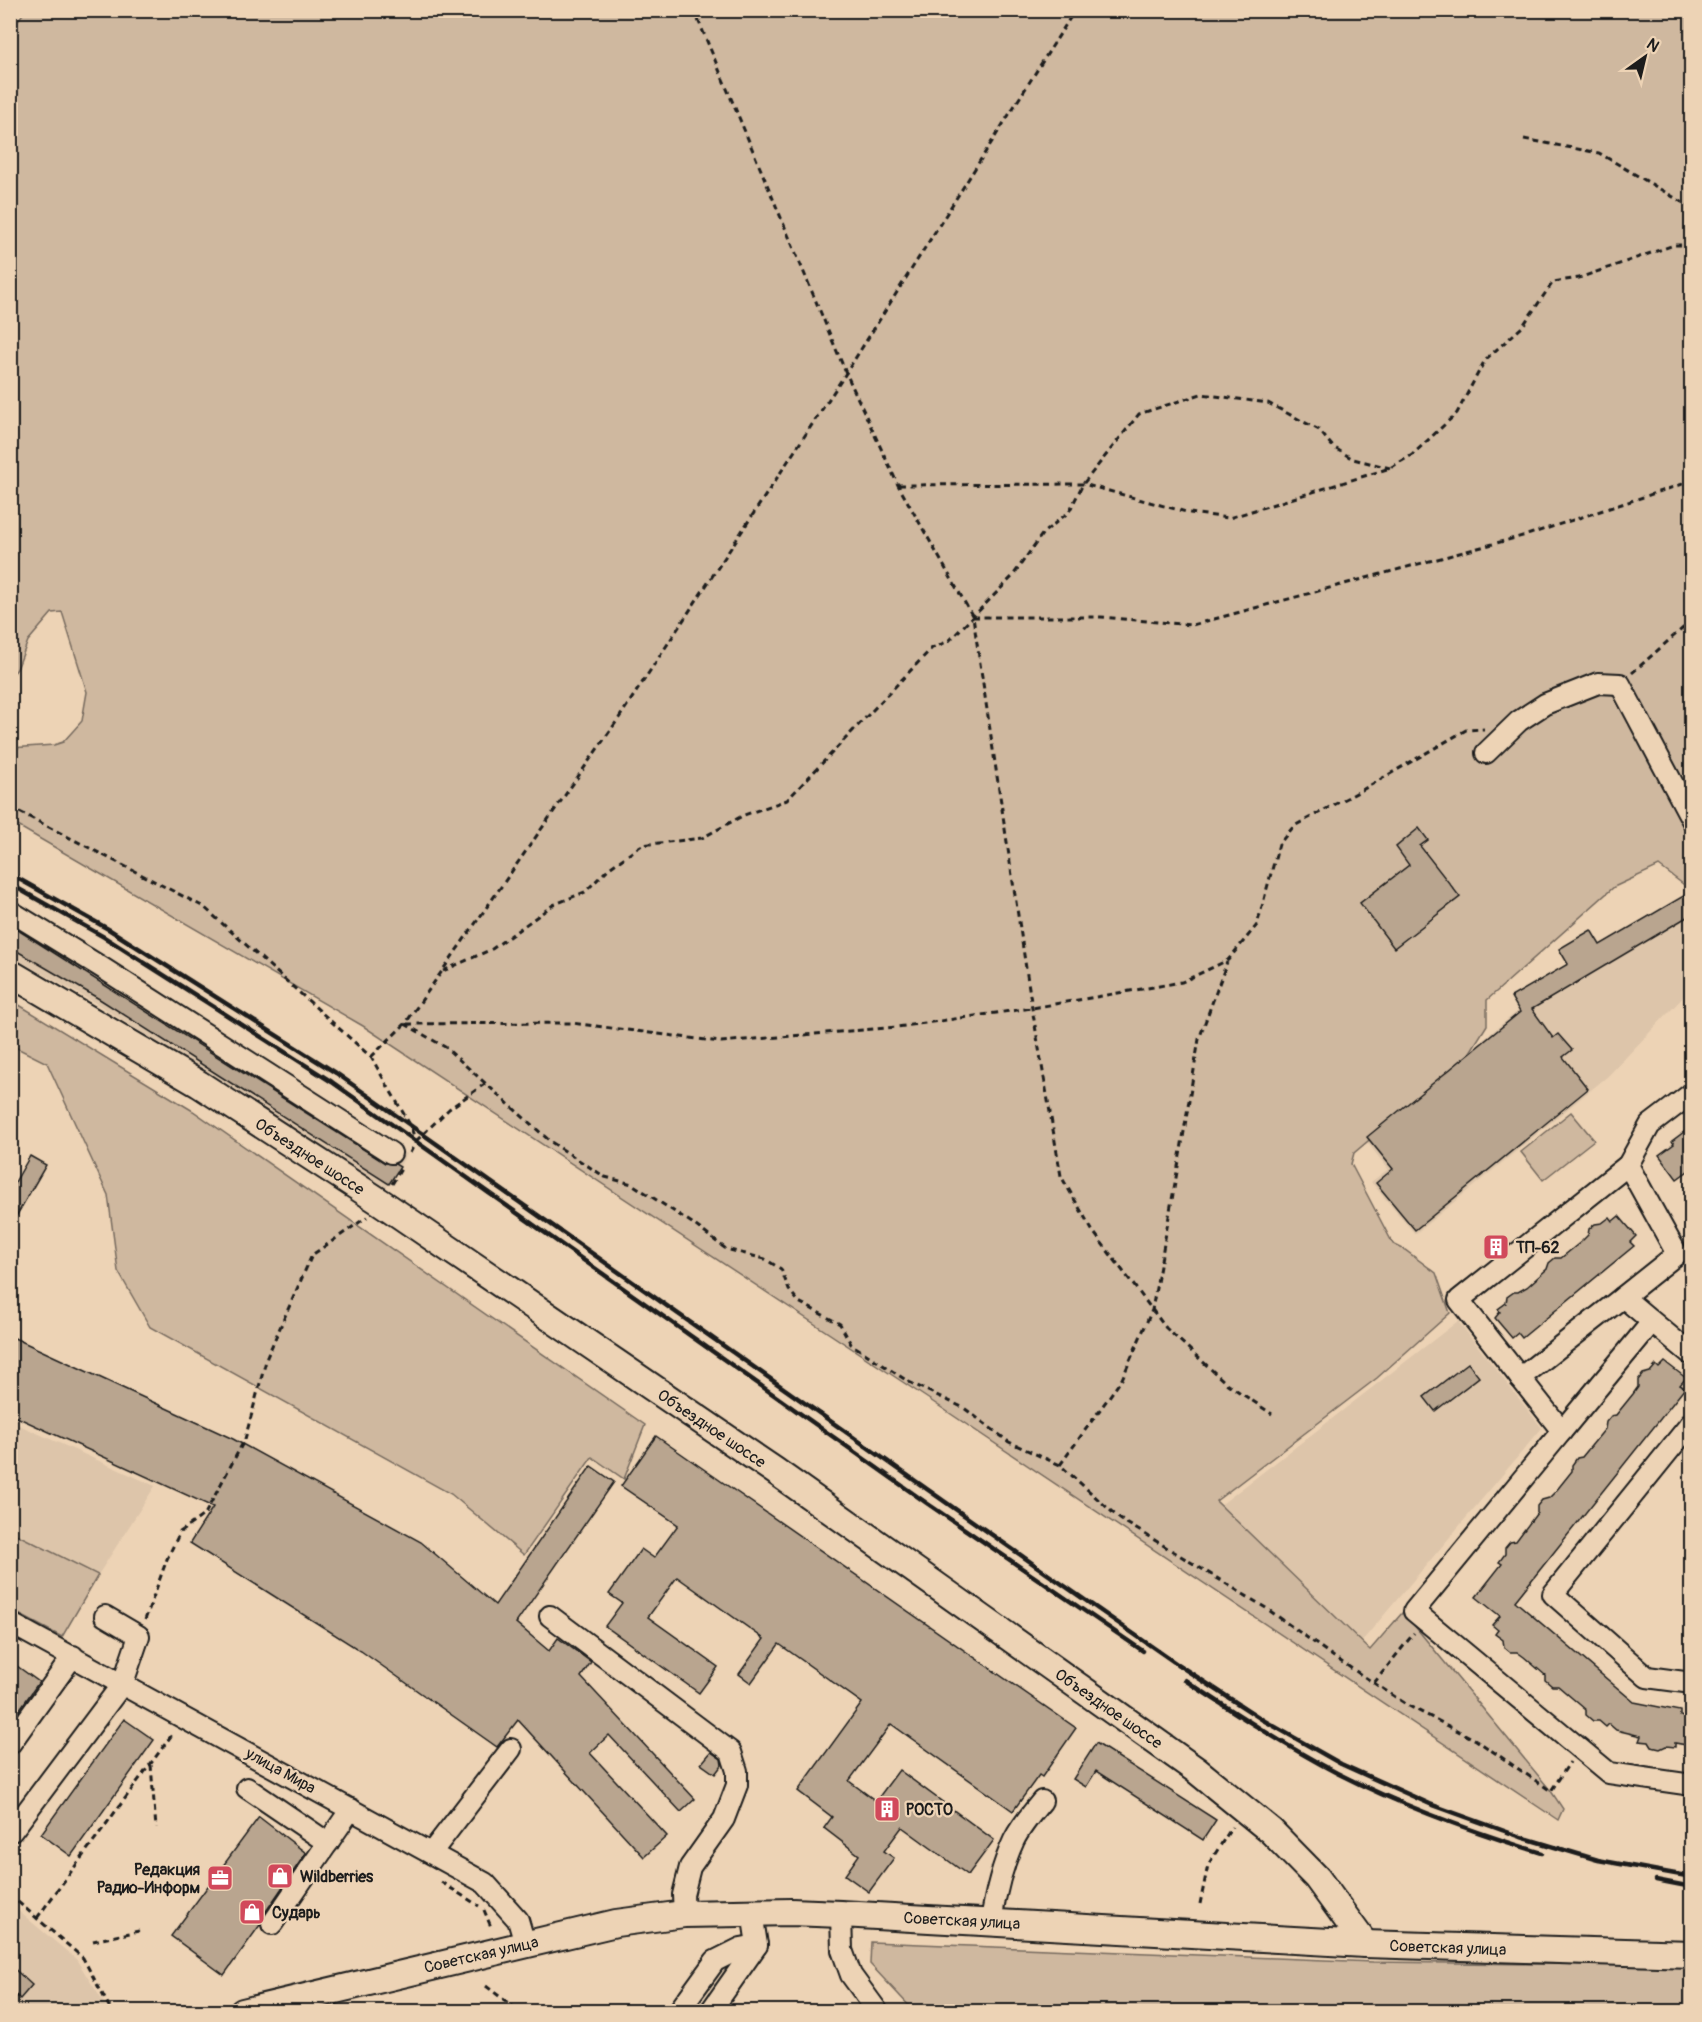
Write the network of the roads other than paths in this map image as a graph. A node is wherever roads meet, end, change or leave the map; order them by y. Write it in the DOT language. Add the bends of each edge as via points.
graph roads {
  1 [pos="1486,753"];
  2 [pos="1692,820"];
  3 [pos="10,911"];
  4 [pos="10,973"];
  5 [pos="1692,1093"];
  6 [pos="391,1153"];
  7 [pos="1628,1165"];
  8 [pos="1623,1297"];
  9 [pos="1652,1322"];
  10 [pos="1692,1355"];
  11 [pos="1520,1378"];
  12 [pos="1692,1422"];
  13 [pos="1562,1431"];
  14 [pos="105,1616"];
  15 [pos="550,1616"];
  16 [pos="10,1623"];
  17 [pos="73,1656"];
  18 [pos="123,1683"];
  19 [pos="1692,1683"];
  20 [pos="10,1744"];
  21 [pos="511,1749"];
  22 [pos="1692,1785"];
  23 [pos="246,1788"];
  24 [pos="1042,1801"];
  25 [pos="351,1809"];
  26 [pos="10,1830"];
  27 [pos="328,1842"];
  28 [pos="431,1853"];
  29 [pos="752,1912"];
  30 [pos="684,1914"];
  31 [pos="841,1914"];
  32 [pos="992,1922"];
  33 [pos="272,1924"];
  34 [pos="525,1944"];
  35 [pos="1365,1944"];
  36 [pos="757,1945"];
  37 [pos="1692,1954"];
  38 [pos="243,2012"];
  39 [pos="678,2012"];
  40 [pos="710,2012"];
  41 [pos="878,2012"];
  1 -- 2 [label="street" via="1519,721 1545,704 1598,683 1620,684"];
  3 -- 6 [label="street"];
  4 -- 35 [label="main road, Объездное шоссе" via="200,1084 382,1203 776,1471 1196,1770 1271,1831 1317,1878"];
  5 -- 7 [label="street" via="1650,1125"];
  7 -- 8 [label="street" via="1677,1254"];
  7 -- 11 [label="street" via="1459,1300"];
  8 -- 9 [label="street"];
  8 -- 11 [label="street"];
  9 -- 10 [label="street"];
  9 -- 13 [label="street"];
  11 -- 13 [label="street"];
  12 -- 19 [label="street" via="1553,1593 1647,1677"];
  13 -- 22 [label="street" via="1414,1611 1609,1773"];
  14 -- 18 [label="street" via="139,1636"];
  15 -- 30 [label="street" via="731,1752 737,1785 724,1819 690,1867 683,1894"];
  16 -- 17 [label="street, улица Мира"];
  17 -- 18 [label="street, улица Мира"];
  17 -- 20 [label="street"];
  18 -- 25 [label="street, улица Мира"];
  18 -- 26 [label="street"];
  21 -- 28 [label="street" via="453,1816"];
  23 -- 27 [label="street"];
  24 -- 32 [label="street" via="1015,1838 1000,1879"];
  25 -- 27 [label="street"];
  25 -- 28 [label="street, улица Мира"];
  27 -- 33 [label="street"];
  28 -- 34 [label="street, улица Мира" via="485,1882 518,1920"];
  29 -- 30 [label="main road, Советская улица"];
  29 -- 31 [label="main road, Советская улица"];
  29 -- 36 [label="street"];
  30 -- 34 [label="main road, Советская улица" via="616,1923"];
  31 -- 32 [label="main road, Советская улица"];
  31 -- 41 [label="street" via="842,1950 851,1975"];
  32 -- 35 [label="main road, Советская улица"];
  34 -- 38 [label="main road, Советская улица"];
  35 -- 37 [label="main road, Советская улица"];
  36 -- 39 [label="street" via="715,1961"];
  36 -- 40 [label="street"];
}
